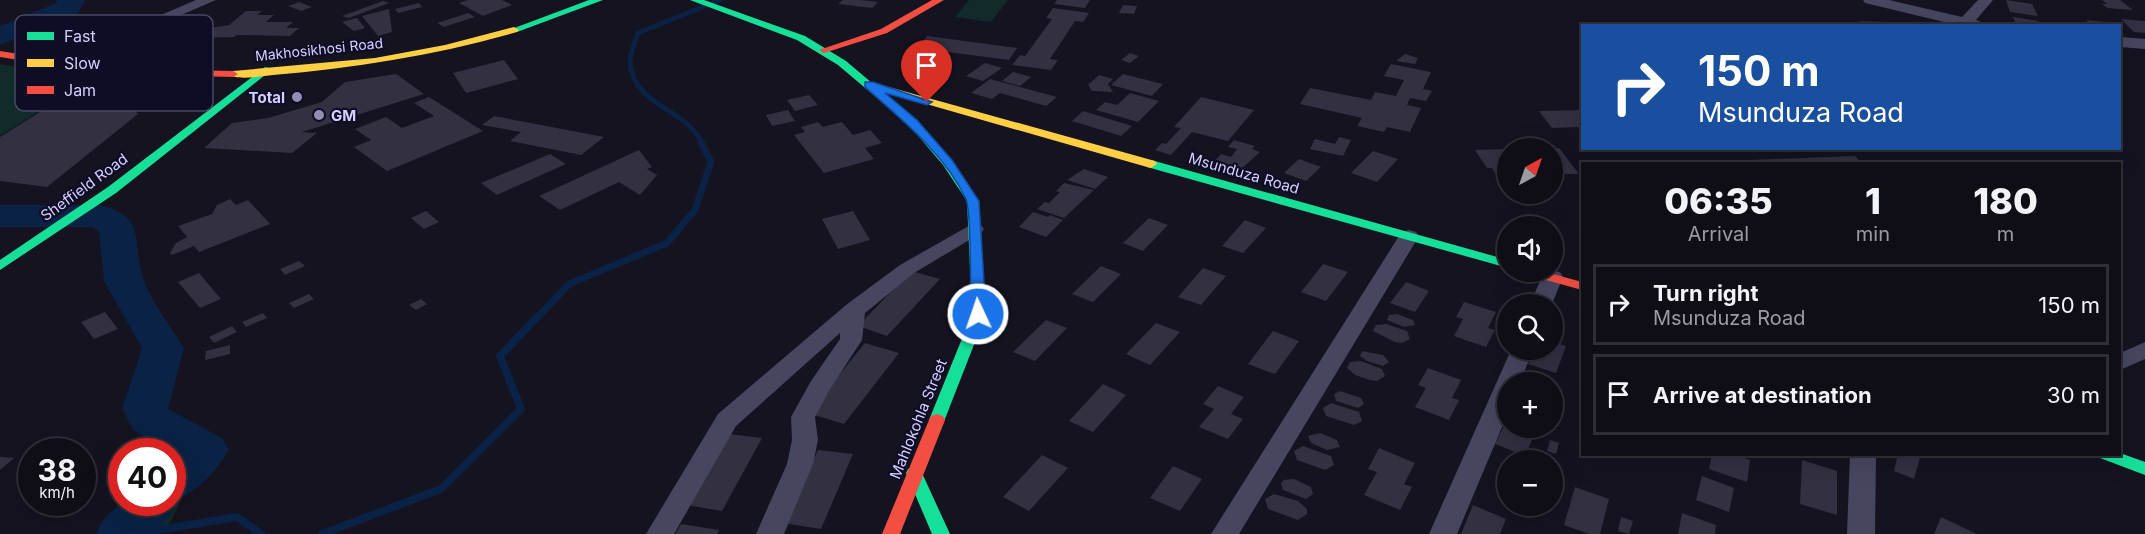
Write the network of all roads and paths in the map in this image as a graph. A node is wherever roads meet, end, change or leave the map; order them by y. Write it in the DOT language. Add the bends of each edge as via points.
graph roads {
  1 [pos="209,0"];
  2 [pos="560,0"];
  3 [pos="598,0"];
  4 [pos="696,0"];
  5 [pos="939,0"];
  6 [pos="1870,0"];
  7 [pos="1986,0"];
  8 [pos="170,15"];
  9 [pos="1965,22"];
  10 [pos="1974,24"];
  11 [pos="2121,42"];
  12 [pos="2145,44"];
  13 [pos="824,50"];
  14 [pos="0,54"];
  15 [pos="15,56"];
  16 [pos="278,57"];
  17 [pos="251,58"];
  18 [pos="213,73"];
  19 [pos="263,73"];
  20 [pos="236,74"];
  21 [pos="869,85"];
  22 [pos="213,100"];
  23 [pos="213,110"];
  24 [pos="203,111"];
  25 [pos="212,111"];
  26 [pos="972,114"];
  27 [pos="913,123"];
  28 [pos="185,131"];
  29 [pos="974,229"];
  30 [pos="1409,236"];
  31 [pos="1497,261"];
  32 [pos="0,266"];
  33 [pos="1563,280"];
  34 [pos="1581,286"];
  35 [pos="854,310"];
  36 [pos="2145,351"];
  37 [pos="2121,362"];
  38 [pos="1497,409"];
  39 [pos="1863,456"];
  40 [pos="2111,456"];
  41 [pos="2145,469"];
  42 [pos="914,473"];
  43 [pos="660,534"];
  44 [pos="770,534"];
  45 [pos="891,534"];
  46 [pos="941,534"];
  47 [pos="1225,534"];
  48 [pos="1443,534"];
  49 [pos="1861,534"];
  1 -- 8 [label="street"];
  2 -- 16 [label="street, Makhosikhosi Road" via="517,16 422,39"];
  3 -- 19 [label="street, Makhosikhosi Road" via="489,37 403,56"];
  4 -- 13 [label="street, Mahlokohla Street"];
  5 -- 13 [label="street" via="887,29"];
  6 -- 9 [label="street"];
  7 -- 9 [label="street"];
  9 -- 10 [label="street"];
  11 -- 12 [label="street"];
  13 -- 21 [label="street, Mahlokohla Street"];
  14 -- 15 [label="street, Makhosikhosi Road"];
  16 -- 17 [label="street, Makhosikhosi Road"];
  16 -- 19 [label="street, Sheffield Road"];
  17 -- 20 [label="street, Sheffield Road"];
  18 -- 20 [label="street, Makhosikhosi Road"];
  19 -- 20 [label="street, Makhosikhosi Road"];
  19 -- 23 [label="street, Sheffield Road"];
  20 -- 22 [label="street, Sheffield Road"];
  21 -- 26 [label="street, Msunduza Road"];
  21 -- 27 [label="street, Mahlokohla Street"];
  24 -- 28 [label="street, Sheffield Road"];
  25 -- 28 [label="street, Sheffield Road"];
  26 -- 27 [label="street, Msunduza Road" via="949,114"];
  26 -- 30 [label="street, Msunduza Road"];
  27 -- 29 [label="street, Mahlokohla Street" via="948,163 973,201"];
  28 -- 32 [label="street, Sheffield Road" via="112,190"];
  29 -- 35 [label="street" via="907,269"];
  29 -- 42 [label="street, Mahlokohla Street" via="978,314"];
  30 -- 31 [label="street, Msunduza Road"];
  30 -- 47 [label="street"];
  33 -- 34 [label="street"];
  35 -- 43 [label="street" via="728,420"];
  35 -- 44 [label="street" via="851,340 802,417 805,440 800,464"];
  36 -- 37 [label="street"];
  38 -- 48 [label="street"];
  39 -- 49 [label="street"];
  40 -- 41 [label="street"];
  42 -- 45 [label="street, Mahlokohla Street"];
  42 -- 46 [label="street"];
}
